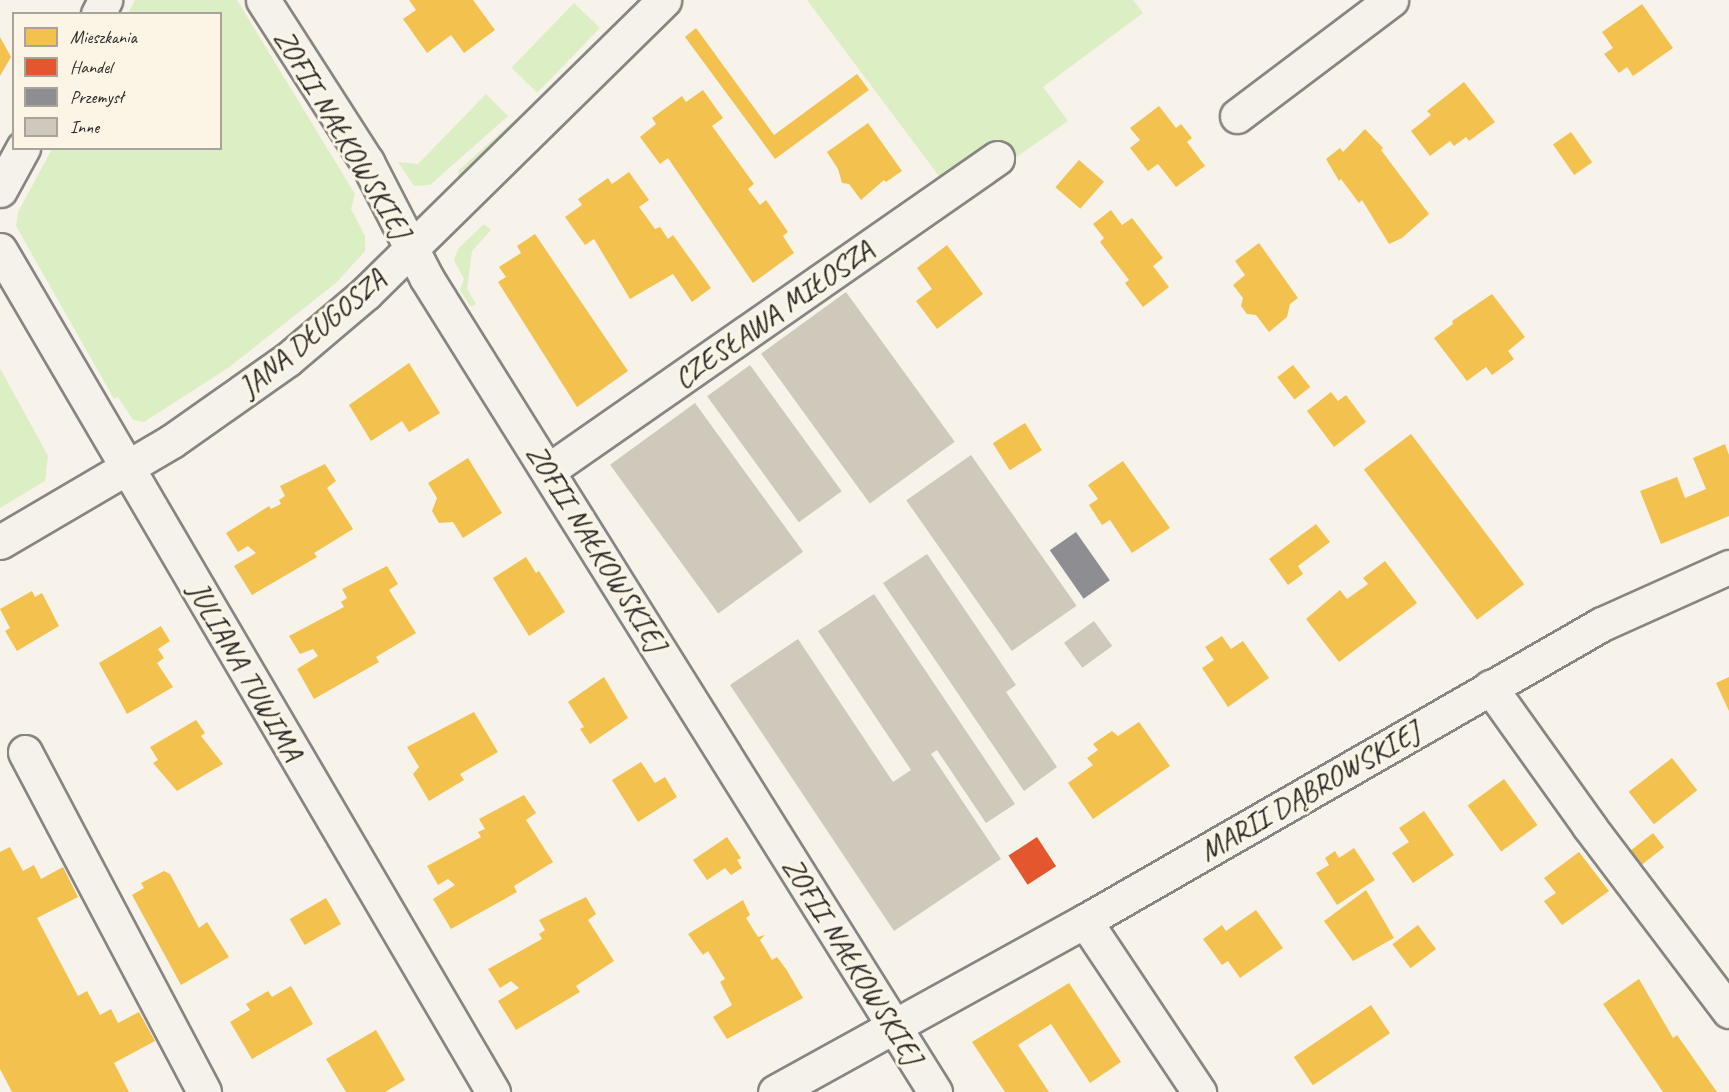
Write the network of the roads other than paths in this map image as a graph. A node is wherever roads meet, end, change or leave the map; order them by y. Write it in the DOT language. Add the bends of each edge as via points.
graph roads {
  1 [pos="263,0"];
  2 [pos="664,0"];
  3 [pos="1390,0"];
  4 [pos="1237,116"];
  5 [pos="22,150"];
  6 [pos="997,158"];
  7 [pos="0,190"];
  8 [pos="411,249"];
  9 [pos="0,250"];
  10 [pos="126,469"];
  11 [pos="549,470"];
  12 [pos="0,542"];
  13 [pos="1729,567"];
  14 [pos="1490,687"];
  15 [pos="25,752"];
  16 [pos="1085,921"];
  17 [pos="1729,1011"];
  18 [pos="894,1026"];
  19 [pos="204,1092"];
  20 [pos="493,1092"];
  21 [pos="775,1092"];
  22 [pos="935,1092"];
  23 [pos="1199,1092"];
  1 -- 8 [label="street, ZOFII NAŁKOWSKIEJ" via="367,162"];
  2 -- 8 [label="street, JANA DŁUGOSZA"];
  3 -- 4 [label="street"];
  5 -- 7 [label="street"];
  6 -- 11 [label="street, CZESŁAWA MIŁOSZA"];
  8 -- 10 [label="street, JANA DŁUGOSZA" via="287,360"];
  8 -- 11 [label="street, ZOFII NAŁKOWSKIEJ"];
  9 -- 10 [label="street, JULIANA TUWIMA"];
  10 -- 12 [label="street, JANA DŁUGOSZA"];
  10 -- 20 [label="street, JULIANA TUWIMA"];
  11 -- 18 [label="street, ZOFII NAŁKOWSKIEJ"];
  13 -- 14 [label="street, MARII DĄBROWSKIEJ" via="1602,624"];
  14 -- 16 [label="street, MARII DĄBROWSKIEJ"];
  14 -- 17 [label="street"];
  15 -- 19 [label="street"];
  16 -- 18 [label="street, MARII DĄBROWSKIEJ"];
  16 -- 23 [label="street"];
  18 -- 21 [label="street, MARII DĄBROWSKIEJ"];
  18 -- 22 [label="street, ZOFII NAŁKOWSKIEJ"];
}
